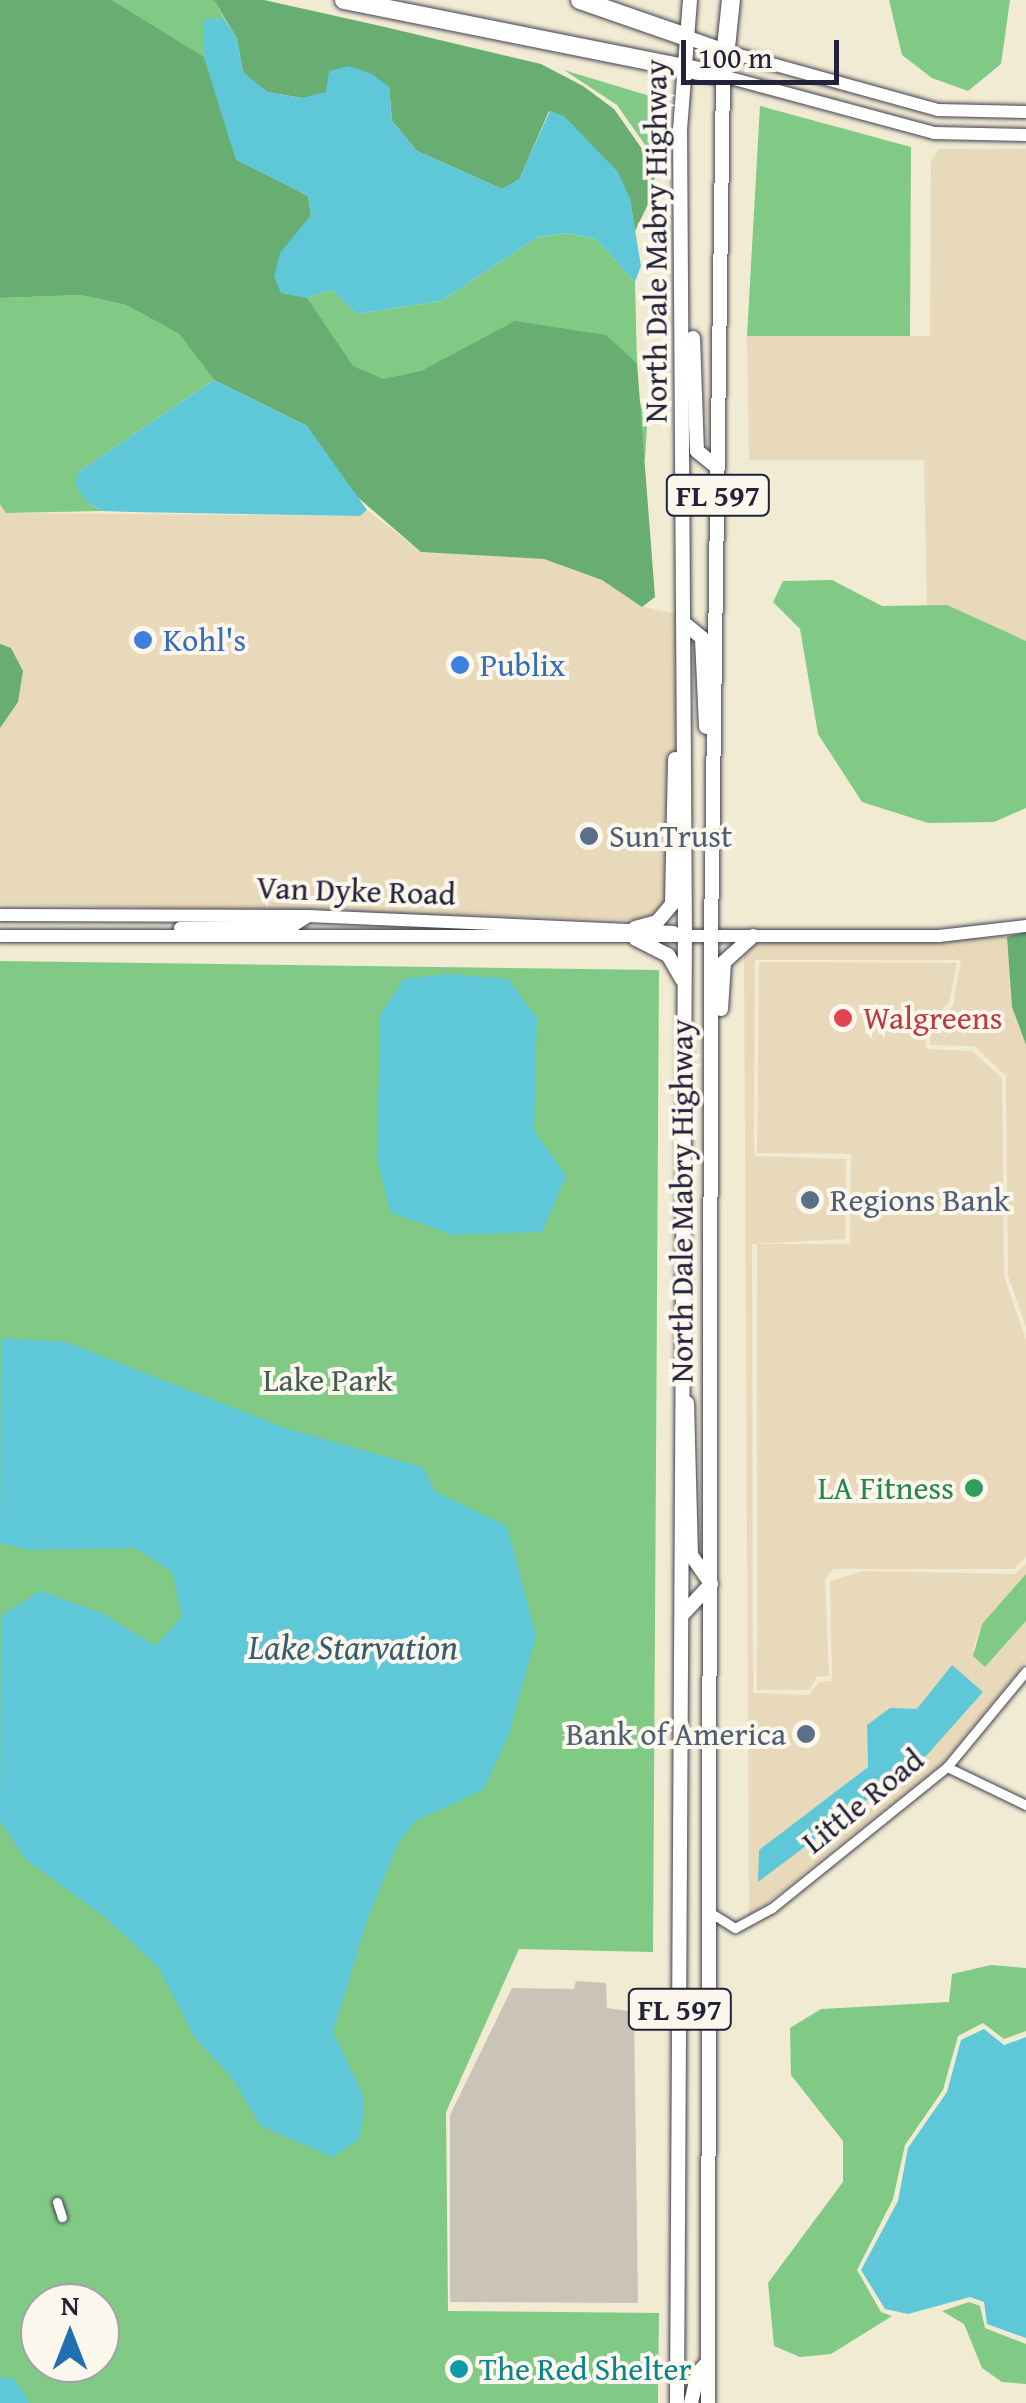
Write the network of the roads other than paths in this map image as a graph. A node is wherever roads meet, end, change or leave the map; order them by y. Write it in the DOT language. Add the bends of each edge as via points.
graph roads {
  1 [pos="344,0"];
  2 [pos="580,0"];
  3 [pos="690,0"];
  4 [pos="731,0"];
  5 [pos="686,36"];
  6 [pos="726,50"];
  7 [pos="684,66"];
  8 [pos="723,76"];
  9 [pos="1026,112"];
  10 [pos="1026,135"];
  11 [pos="683,239"];
  12 [pos="718,468"];
  13 [pos="685,624"];
  14 [pos="685,679"];
  15 [pos="714,787"];
  16 [pos="0,914"];
  17 [pos="308,916"];
  18 [pos="1026,926"];
  19 [pos="635,934"];
  20 [pos="0,936"];
  21 [pos="68,936"];
  22 [pos="685,936"];
  23 [pos="711,936"];
  24 [pos="753,936"];
  25 [pos="684,984"];
  26 [pos="682,1392"];
  27 [pos="711,1576"];
  28 [pos="681,1616"];
  29 [pos="1026,1672"];
  30 [pos="947,1766"];
  31 [pos="1026,1805"];
  32 [pos="711,1913"];
  33 [pos="56,2202"];
  34 [pos="62,2217"];
  35 [pos="708,2362"];
  36 [pos="678,2403"];
  37 [pos="691,2403"];
  38 [pos="708,2403"];
  1 -- 7 [label="highway"];
  2 -- 5 [label="highway"];
  3 -- 5 [label="main road, North Dale Mabry Highway / FL 597"];
  4 -- 6 [label="highway, North Dale Mabry Highway / FL 597"];
  5 -- 6 [label="main road"];
  5 -- 7 [label="main road, North Dale Mabry Highway / FL 597"];
  6 -- 8 [label="highway, North Dale Mabry Highway / FL 597"];
  6 -- 9 [label="main road" via="938,110"];
  7 -- 8 [label="highway"];
  7 -- 11 [label="main road, North Dale Mabry Highway / FL 597"];
  8 -- 10 [label="main road" via="934,133"];
  8 -- 12 [label="main road, North Dale Mabry Highway / FL 597"];
  11 -- 12 [label="main road" via="691,260 697,447"];
  11 -- 13 [label="main road, North Dale Mabry Highway / FL 597"];
  12 -- 15 [label="main road, North Dale Mabry Highway / FL 597"];
  13 -- 14 [label="main road, North Dale Mabry Highway / FL 597"];
  13 -- 15 [label="main road" via="702,638 706,766"];
  14 -- 19 [label="main road" via="675,754 672,904"];
  14 -- 22 [label="main road, North Dale Mabry Highway / FL 597"];
  15 -- 23 [label="main road, North Dale Mabry Highway / FL 597"];
  16 -- 17 [label="main road, Van Dyke Road"];
  17 -- 19 [label="main road, Van Dyke Road"];
  17 -- 21 [label="main road" via="293,926"];
  18 -- 24 [label="main road, Van Dyke Road" via="939,936"];
  19 -- 21 [label="main road, Van Dyke Road"];
  19 -- 22 [label="main road, Van Dyke Road"];
  19 -- 25 [label="main road" via="668,955"];
  20 -- 21 [label="main road, Van Dyke Road"];
  22 -- 23 [label="main road, Van Dyke Road"];
  22 -- 25 [label="main road, North Dale Mabry Highway / FL 597"];
  23 -- 24 [label="main road, Van Dyke Road"];
  23 -- 27 [label="main road, North Dale Mabry Highway / FL 597"];
  24 -- 27 [label="main road" via="728,954 721,974 721,1440"];
  25 -- 26 [label="main road, North Dale Mabry Highway / FL 597"];
  26 -- 27 [label="main road" via="692,1418 691,1555"];
  26 -- 28 [label="main road, North Dale Mabry Highway / FL 597"];
  27 -- 28 [label="main road"];
  27 -- 32 [label="main road, North Dale Mabry Highway / FL 597"];
  28 -- 36 [label="main road, North Dale Mabry Highway / FL 597"];
  29 -- 30 [label="street, Little Road"];
  30 -- 31 [label="street"];
  30 -- 32 [label="street, Little Road" via="748,1925 735,1928"];
  32 -- 35 [label="main road, North Dale Mabry Highway / FL 597"];
  33 -- 34 [label="street"];
  35 -- 37 [label="main road" via="694,2382"];
  35 -- 38 [label="main road, North Dale Mabry Highway / FL 597"];
}
